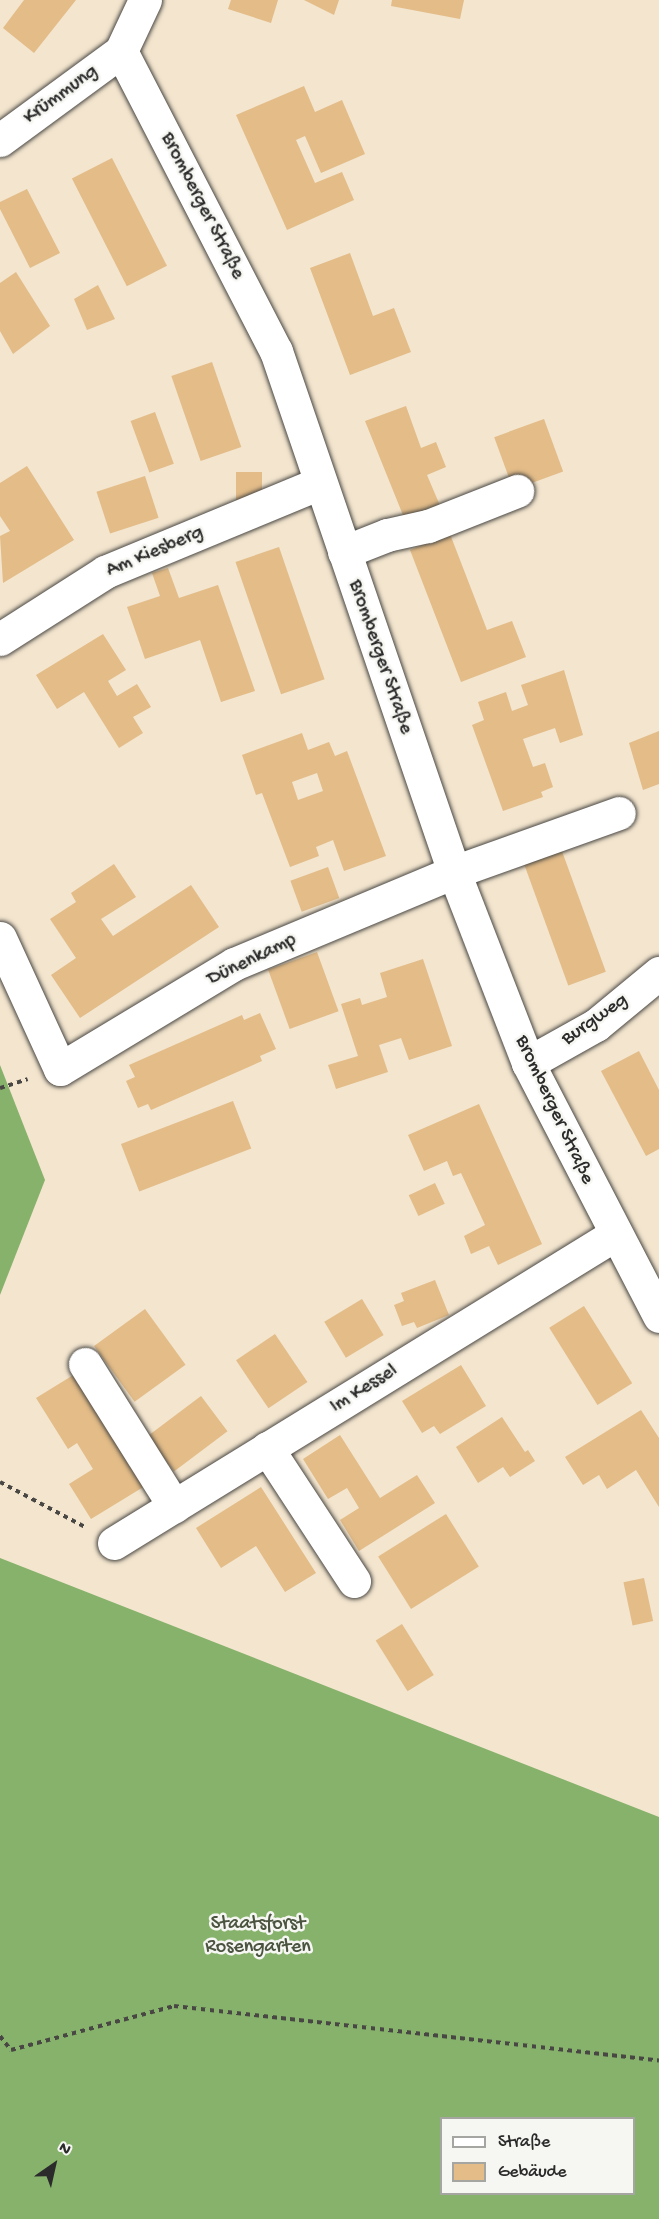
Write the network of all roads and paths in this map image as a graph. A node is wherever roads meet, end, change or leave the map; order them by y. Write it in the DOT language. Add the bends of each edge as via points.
graph roads {
  1 [pos="146,0"];
  2 [pos="122,51"];
  3 [pos="0,140"];
  4 [pos="320,483"];
  5 [pos="517,491"];
  6 [pos="344,552"];
  7 [pos="0,639"];
  8 [pos="619,813"];
  9 [pos="454,872"];
  10 [pos="0,938"];
  11 [pos="659,973"];
  12 [pos="528,1062"];
  13 [pos="614,1235"];
  14 [pos="659,1316"];
  15 [pos="85,1364"];
  16 [pos="267,1448"];
  17 [pos="0,1482"];
  18 [pos="174,1506"];
  19 [pos="114,1543"];
  20 [pos="354,1581"];
  21 [pos="0,2036"];
  22 [pos="659,2060"];
  1 -- 2 [label="street"];
  2 -- 3 [label="street, Krümmung"];
  2 -- 4 [label="street, Bromberger Straße" via="276,351"];
  4 -- 6 [label="street, Bromberger Straße"];
  4 -- 7 [label="street, Am Kiesberg" via="105,572"];
  5 -- 6 [label="street" via="428,526 387,535"];
  6 -- 9 [label="street, Bromberger Straße"];
  8 -- 9 [label="street, Dünenkamp"];
  9 -- 10 [label="street, Dünenkamp" via="234,964 60,1069"];
  9 -- 12 [label="street, Bromberger Straße"];
  11 -- 12 [label="street, Burgweg" via="596,1025"];
  12 -- 13 [label="street, Bromberger Straße"];
  13 -- 14 [label="street, Bromberger Straße"];
  13 -- 16 [label="street, Im Kessel"];
  15 -- 18 [label="street"];
  16 -- 18 [label="street, Im Kessel"];
  16 -- 20 [label="street"];
  17 -- 19 [label="path"];
  18 -- 19 [label="street, Im Kessel"];
  21 -- 22 [label="path" via="11,2050 174,2006"];
}
